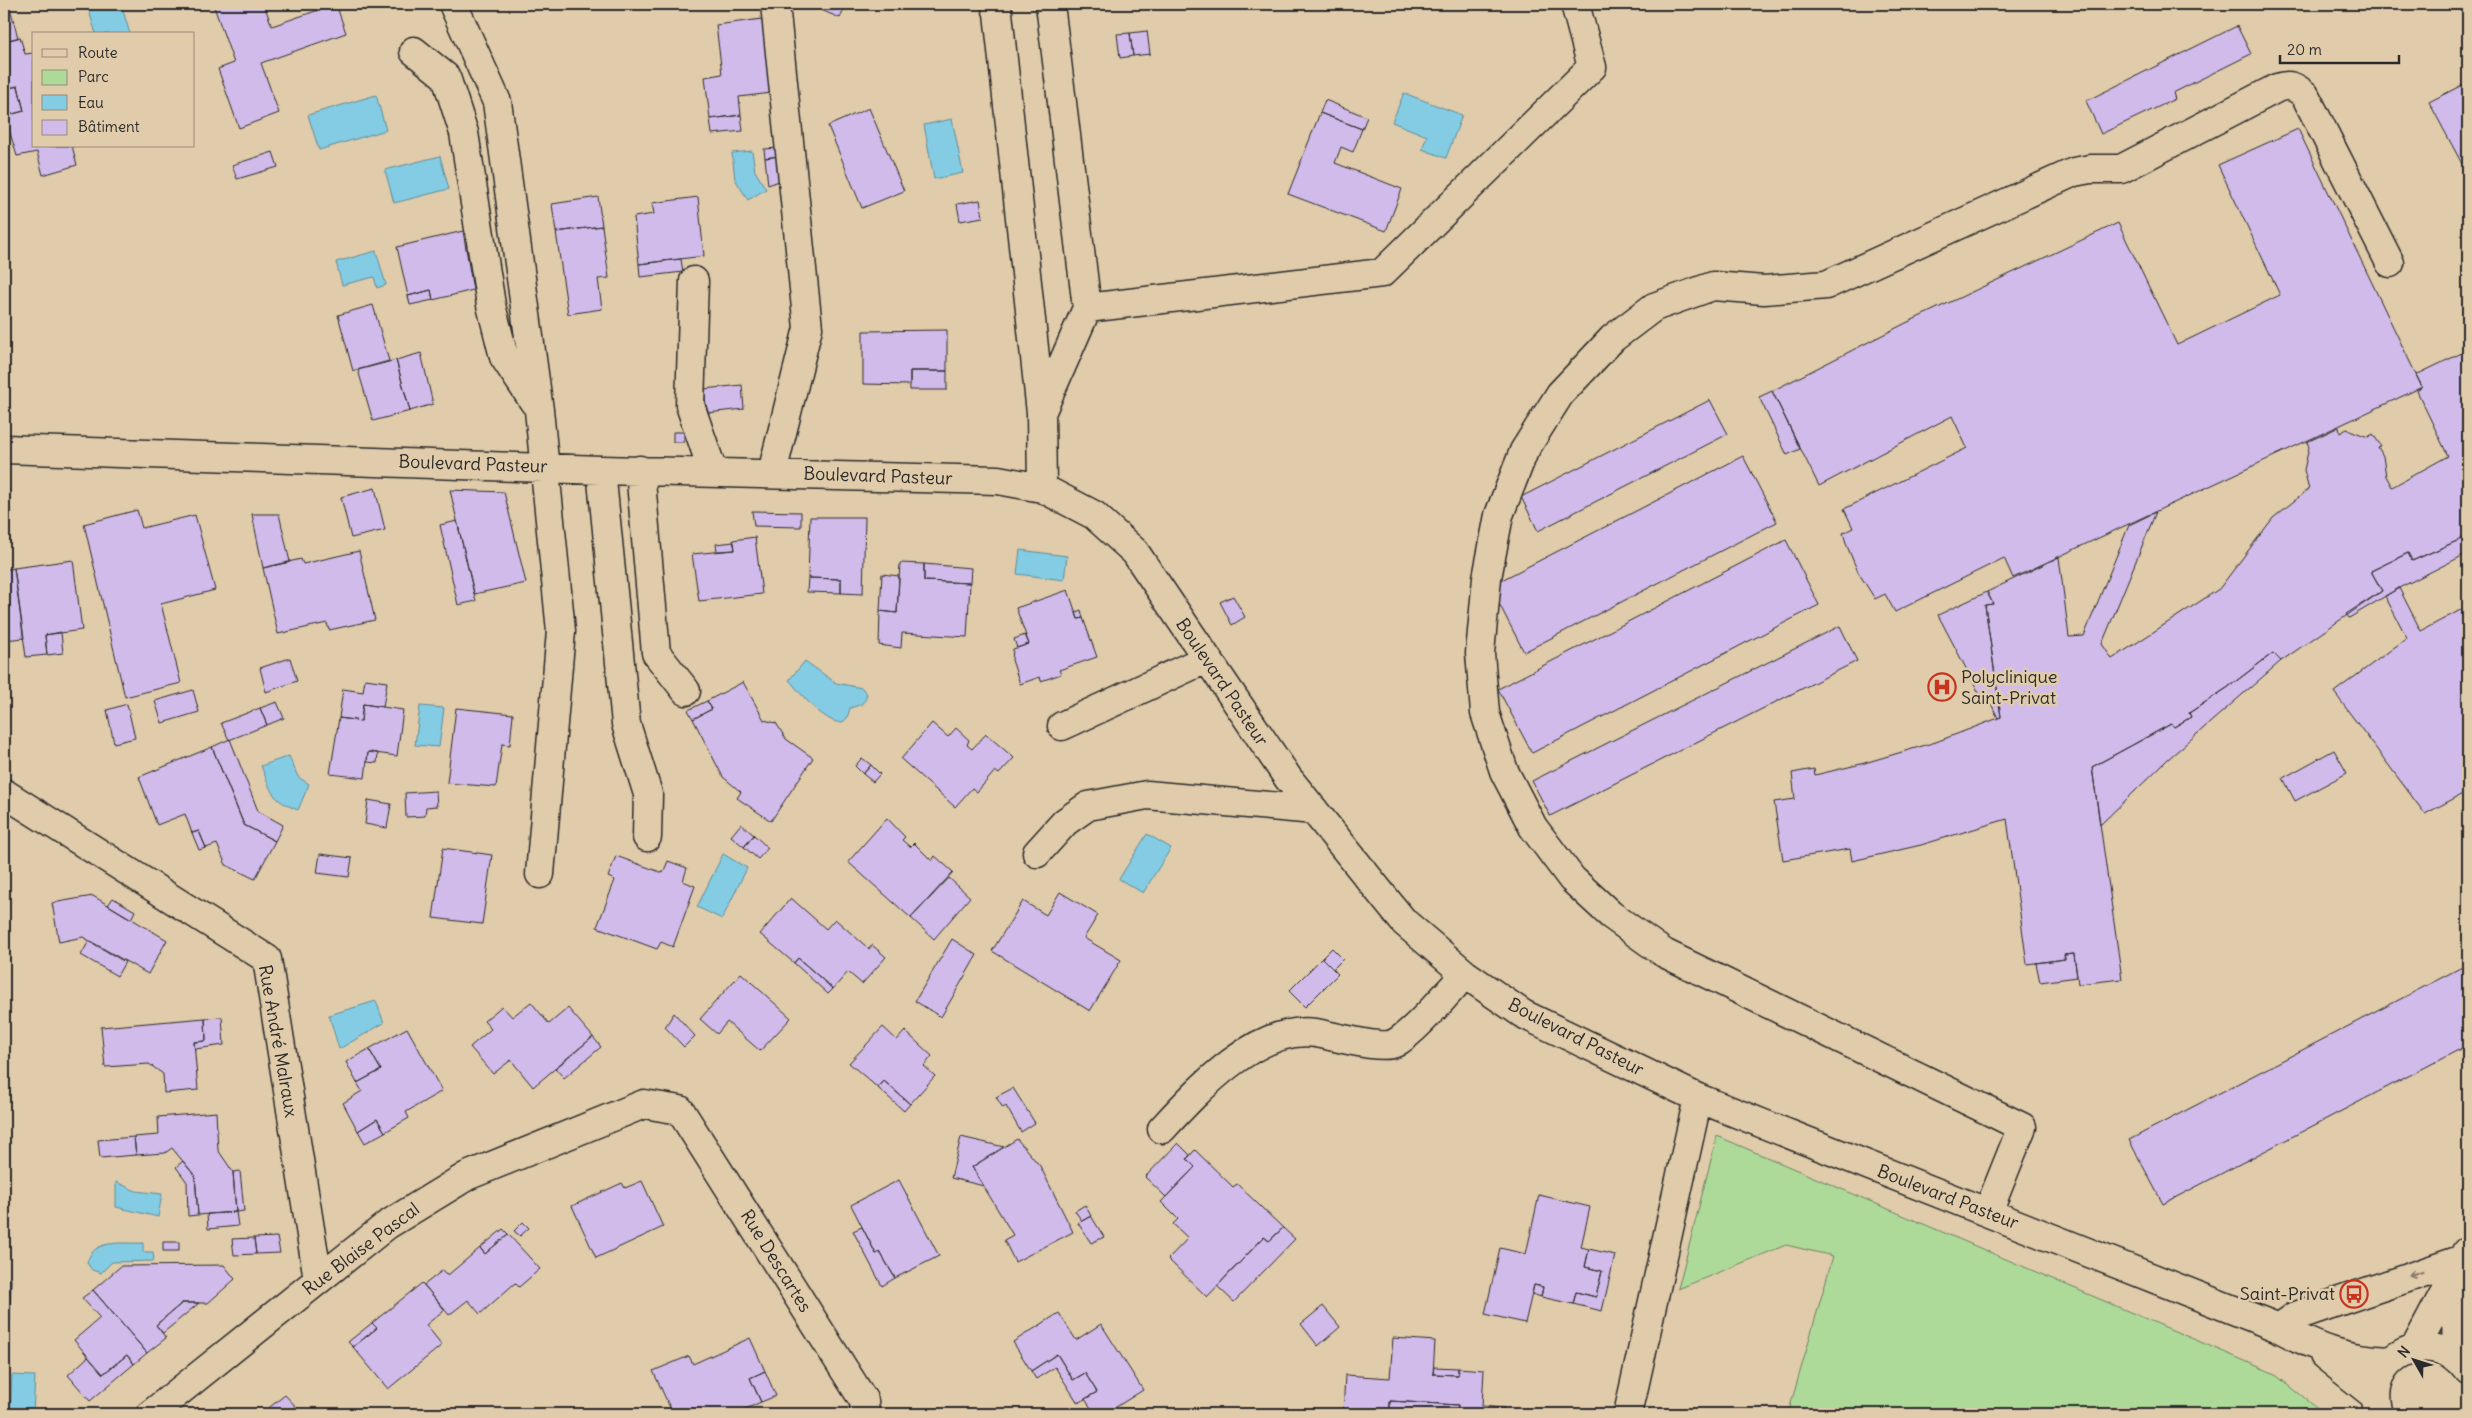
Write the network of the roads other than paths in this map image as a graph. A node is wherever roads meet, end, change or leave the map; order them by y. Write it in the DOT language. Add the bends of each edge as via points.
graph roads {
  1 [pos="453,4"];
  2 [pos="775,4"];
  3 [pos="995,4"];
  4 [pos="1050,4"];
  5 [pos="1575,4"];
  6 [pos="414,51"];
  7 [pos="2390,263"];
  8 [pos="694,281"];
  9 [pos="1086,308"];
  10 [pos="538,410"];
  11 [pos="1040,412"];
  12 [pos="4,449"];
  13 [pos="543,466"];
  14 [pos="601,470"];
  15 [pos="640,470"];
  16 [pos="713,472"];
  17 [pos="772,473"];
  18 [pos="1042,488"];
  19 [pos="1206,659"];
  20 [pos="686,691"];
  21 [pos="1062,726"];
  22 [pos="4,793"];
  23 [pos="1314,810"];
  24 [pos="647,837"];
  25 [pos="1037,853"];
  26 [pos="540,874"];
  27 [pos="1465,974"];
  28 [pos="1698,1098"];
  29 [pos="680,1110"];
  30 [pos="1162,1130"];
  31 [pos="1988,1212"];
  32 [pos="2466,1254"];
  33 [pos="318,1279"];
  34 [pos="2279,1328"];
  35 [pos="2313,1346"];
  36 [pos="2415,1348"];
  37 [pos="2390,1361"];
  38 [pos="2463,1365"];
  39 [pos="2377,1405"];
  40 [pos="151,1414"];
  41 [pos="866,1414"];
  42 [pos="1628,1414"];
  1 -- 10 [label="street" via="497,102"];
  2 -- 17 [label="street" via="808,328"];
  3 -- 11 [label="street"];
  4 -- 9 [label="street"];
  5 -- 9 [label="street" via="1592,67 1382,273"];
  6 -- 10 [label="street" via="446,78 464,133 491,305 504,357"];
  7 -- 31 [label="street" via="2305,95 2287,85 2121,169 2074,172 1826,286 1764,290 1713,286 1654,308 1613,338 1560,394 1524,451 1498,514 1487,578 1480,653 1485,713 1504,770 1533,827 1572,879 1611,915 1664,953 2022,1127"];
  8 -- 16 [label="street" via="690,405"];
  9 -- 11 [label="street"];
  10 -- 13 [label="street"];
  11 -- 18 [label="street"];
  12 -- 13 [label="street, Boulevard Pasteur"];
  13 -- 14 [label="street, Boulevard Pasteur"];
  13 -- 26 [label="street" via="561,631"];
  14 -- 15 [label="street, Boulevard Pasteur"];
  14 -- 24 [label="street" via="626,724 648,794"];
  15 -- 16 [label="street, Boulevard Pasteur"];
  15 -- 20 [label="street" via="656,653"];
  16 -- 17 [label="street, Boulevard Pasteur"];
  17 -- 18 [label="street, Boulevard Pasteur" via="998,480"];
  18 -- 19 [label="street, Boulevard Pasteur" via="1094,515 1135,552"];
  19 -- 21 [label="street"];
  19 -- 23 [label="street, Boulevard Pasteur" via="1288,778"];
  22 -- 33 [label="street, Rue André Malraux" via="266,959"];
  23 -- 25 [label="street" via="1147,794 1088,806 1065,822"];
  23 -- 27 [label="street, Boulevard Pasteur" via="1404,922"];
  27 -- 28 [label="street, Boulevard Pasteur" via="1523,1014"];
  27 -- 30 [label="street" via="1394,1044 1374,1044 1314,1033 1277,1035 1231,1062"];
  28 -- 31 [label="street, Boulevard Pasteur"];
  28 -- 42 [label="street"];
  29 -- 33 [label="street, Rue Blaise Pascal" via="644,1104 467,1176 387,1225"];
  29 -- 41 [label="street, Rue Descartes" via="864,1401"];
  31 -- 34 [label="street, Boulevard Pasteur"];
  32 -- 34 [label="street, one-way" via="2296,1316"];
  32 -- 36 [label="street"];
  32 -- 38 [label="street" via="2456,1312"];
  33 -- 40 [label="street, Rue Blaise Pascal"];
  34 -- 35 [label="street, Boulevard Pasteur"];
  35 -- 37 [label="street, Boulevard Pasteur" via="2357,1360"];
  35 -- 39 [label="street, Boulevard Pasteur"];
  36 -- 37 [label="street"];
  36 -- 38 [label="street" via="2445,1351"];
  37 -- 39 [label="street" via="2377,1383"];
}
